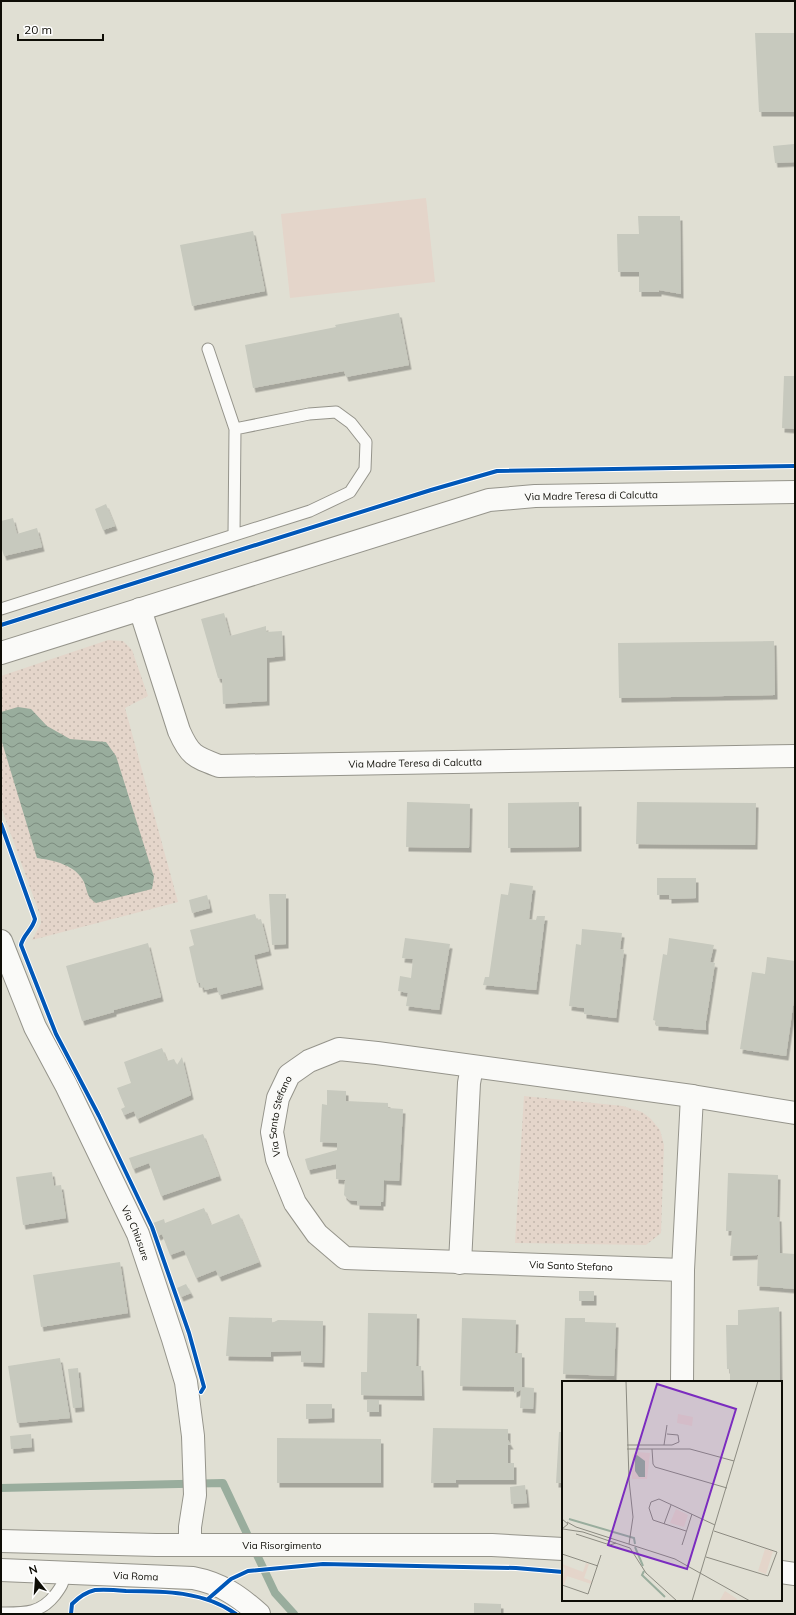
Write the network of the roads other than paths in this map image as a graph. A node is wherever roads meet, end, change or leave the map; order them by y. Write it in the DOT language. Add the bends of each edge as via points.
graph roads {
  1 [pos="208,349"];
  2 [pos="235,428"];
  3 [pos="795,492"];
  4 [pos="234,535"];
  5 [pos="140,609"];
  6 [pos="1,610"];
  7 [pos="1,653"];
  8 [pos="795,756"];
  9 [pos="4,951"];
  10 [pos="472,1067"];
  11 [pos="692,1096"];
  12 [pos="795,1113"];
  13 [pos="460,1263"];
  14 [pos="683,1270"];
  15 [pos="682,1381"];
  16 [pos="1,1541"];
  17 [pos="190,1545"];
  18 [pos="562,1549"];
  19 [pos="1,1570"];
  20 [pos="782,1572"];
  21 [pos="64,1573"];
  22 [pos="795,1574"];
  23 [pos="1,1613"];
  24 [pos="260,1614"];
  1 -- 2 [label="lane"];
  2 -- 4 [label="lane"];
  2 -- 4 [label="lane" via="309,414 336,412 351,423 366,442 365,469 350,492 310,511"];
  3 -- 5 [label="street, Via Madre Teresa di Calcutta" via="535,496 490,500"];
  4 -- 6 [label="lane"];
  5 -- 7 [label="street, Via Madre Teresa di Calcutta"];
  5 -- 8 [label="street, Via Madre Teresa di Calcutta" via="186,747 197,758 219,766"];
  9 -- 17 [label="street, Via Chiusure" via="35,1028 66,1085 138,1234 174,1339 189,1395 194,1457 195,1495"];
  10 -- 11 [label="street, Via Santo Stefano"];
  10 -- 13 [label="street" via="469,1083"];
  10 -- 13 [label="street, Via Santo Stefano" via="339,1049 309,1061 289,1076 278,1098 272,1132 277,1159 295,1203 316,1234 344,1258"];
  11 -- 12 [label="street, Via Santo Stefano"];
  11 -- 14 [label="street"];
  13 -- 14 [label="street, Via Santo Stefano"];
  14 -- 15 [label="street"];
  16 -- 17 [label="street, Via Risorgimento"];
  17 -- 18 [label="street, Via Risorgimento" via="492,1545"];
  19 -- 21 [label="street, Via Roma"];
  20 -- 22 [label="street"];
  21 -- 23 [label="lane" via="64,1584 46,1606 22,1613"];
  21 -- 24 [label="street, Via Roma" via="155,1575 209,1581 241,1598"];
}
